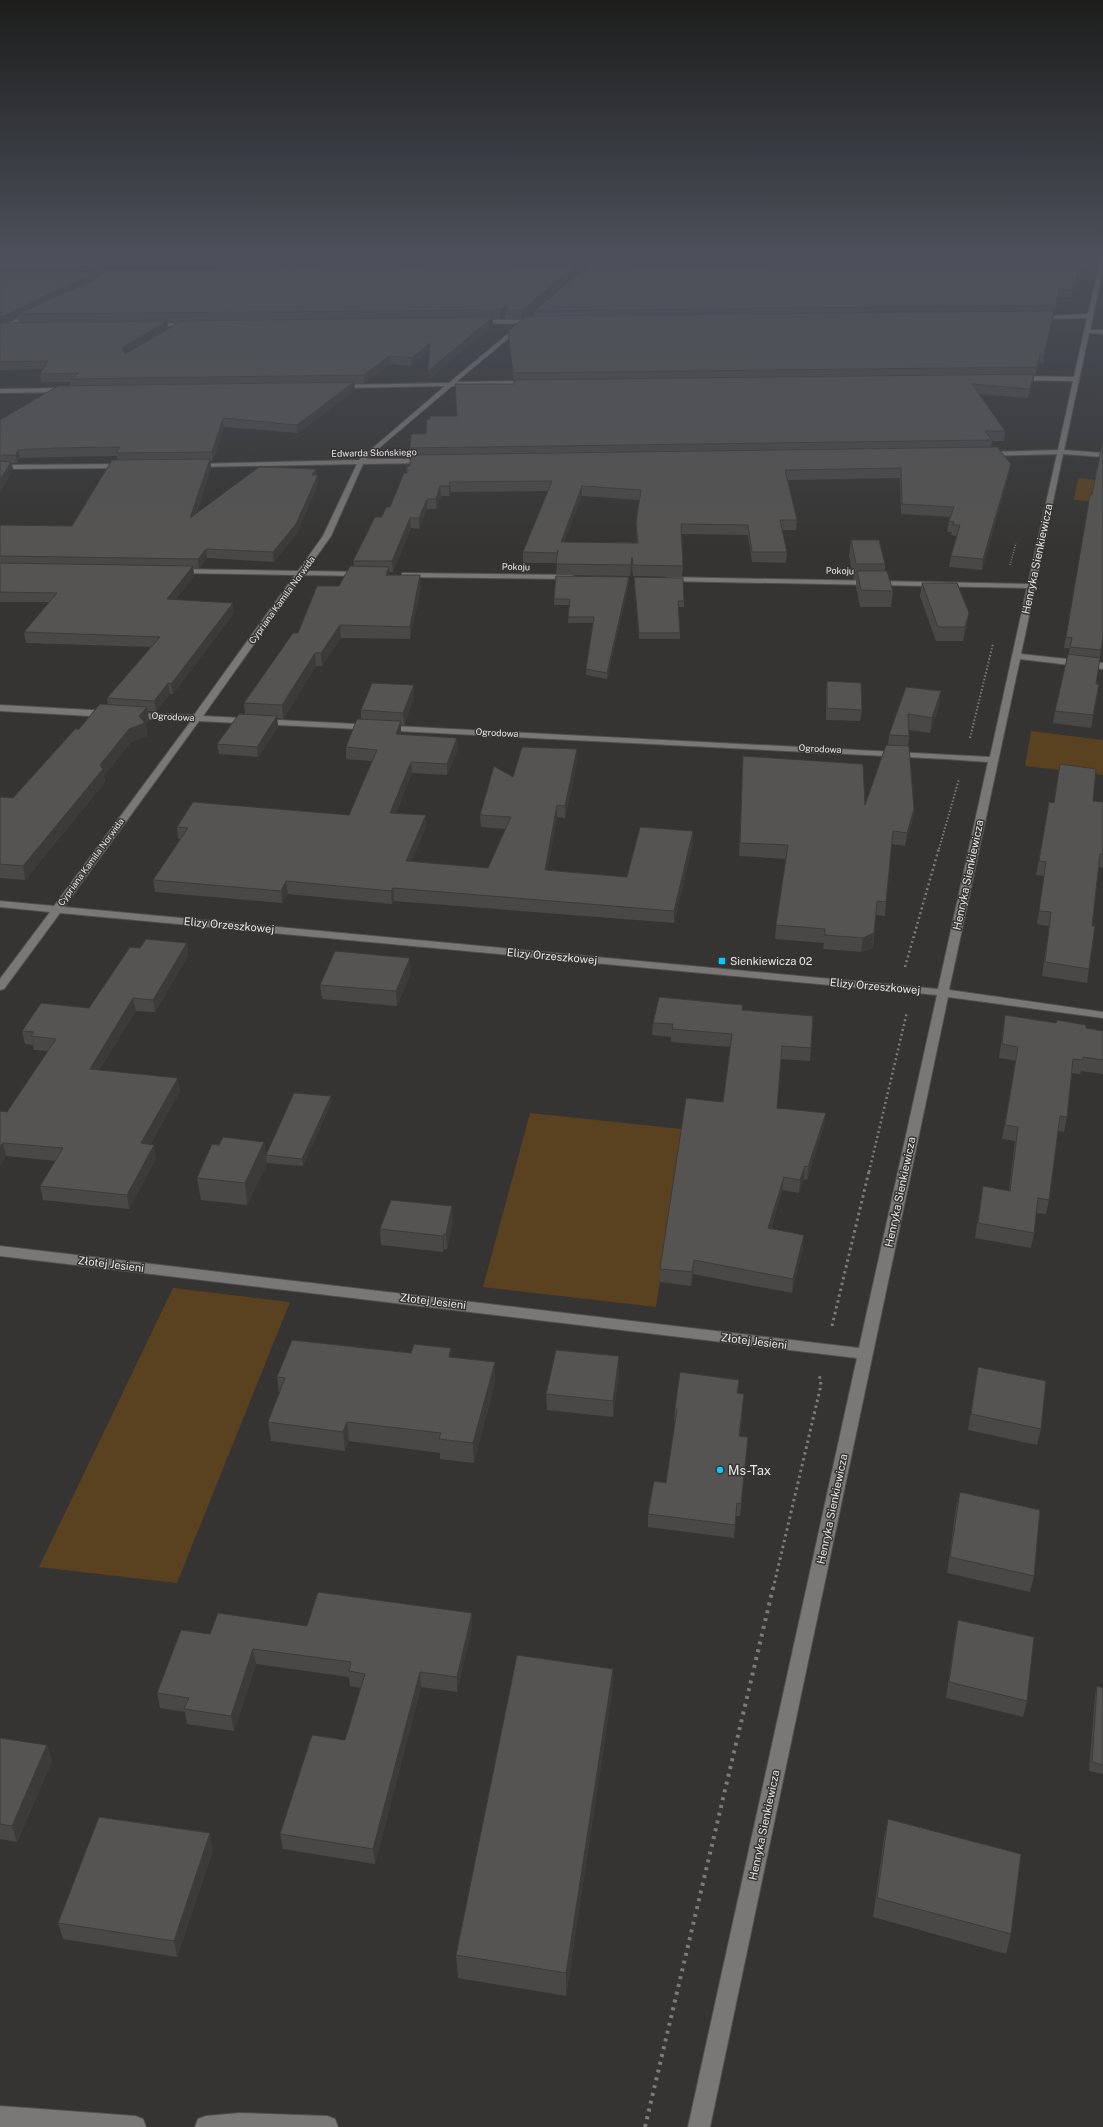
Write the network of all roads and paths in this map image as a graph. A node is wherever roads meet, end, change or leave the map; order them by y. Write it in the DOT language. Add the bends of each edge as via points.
graph roads {
  1 [pos="485,354"];
  2 [pos="1082,354"];
  3 [pos="1012,378"];
  4 [pos="1077,379"];
  5 [pos="533,383"];
  6 [pos="450,384"];
  7 [pos="332,386"];
  8 [pos="72,390"];
  9 [pos="0,391"];
  10 [pos="1060,453"];
  11 [pos="976,454"];
  12 [pos="1103,455"];
  13 [pos="429,461"];
  14 [pos="360,463"];
  15 [pos="190,465"];
  16 [pos="134,466"];
  17 [pos="0,467"];
  18 [pos="168,571"];
  19 [pos="302,573"];
  20 [pos="371,574"];
  21 [pos="394,575"];
  22 [pos="578,578"];
  23 [pos="657,579"];
  24 [pos="1032,586"];
  25 [pos="994,643"];
  26 [pos="1016,656"];
  27 [pos="1103,666"];
  28 [pos="0,708"];
  29 [pos="197,718"];
  30 [pos="968,743"];
  31 [pos="993,760"];
  32 [pos="959,777"];
  33 [pos="0,904"];
  34 [pos="56,909"];
  35 [pos="903,974"];
  36 [pos="0,987"];
  37 [pos="942,992"];
  38 [pos="905,1008"];
  39 [pos="1103,1015"];
  40 [pos="0,1251"];
  41 [pos="832,1328"];
  42 [pos="865,1354"];
  43 [pos="819,1367"];
  44 [pos="0,2117"];
  45 [pos="135,2127"];
  46 [pos="206,2127"];
  47 [pos="327,2127"];
  48 [pos="645,2127"];
  49 [pos="699,2127"];
  1 -- 6 [label="street, Cypriana Kamila Norwida"];
  2 -- 4 [label="street, Henryka Sienkiewicza"];
  3 -- 4 [label="street"];
  4 -- 10 [label="street, Henryka Sienkiewicza"];
  5 -- 6 [label="street"];
  6 -- 7 [label="street"];
  6 -- 14 [label="street, Cypriana Kamila Norwida" via="369,452"];
  8 -- 9 [label="street"];
  10 -- 11 [label="street"];
  10 -- 12 [label="street"];
  10 -- 24 [label="street, Henryka Sienkiewicza"];
  13 -- 14 [label="street, Edwarda Słońskiego"];
  14 -- 15 [label="street, Edwarda Słońskiego"];
  14 -- 19 [label="street, Cypriana Kamila Norwida" via="330,531"];
  16 -- 17 [label="street"];
  18 -- 19 [label="street"];
  19 -- 20 [label="street"];
  19 -- 29 [label="street, Cypriana Kamila Norwida"];
  21 -- 22 [label="street, Pokoju"];
  23 -- 24 [label="street, Pokoju"];
  24 -- 26 [label="street, Henryka Sienkiewicza"];
  25 -- 30 [label="path"];
  26 -- 27 [label="street"];
  26 -- 31 [label="street, Henryka Sienkiewicza"];
  28 -- 29 [label="street, Ogrodowa"];
  29 -- 31 [label="street, Ogrodowa"];
  29 -- 34 [label="street, Cypriana Kamila Norwida"];
  31 -- 37 [label="street, Henryka Sienkiewicza"];
  32 -- 35 [label="path"];
  33 -- 34 [label="street, Elizy Orzeszkowej"];
  34 -- 36 [label="street, Cypriana Kamila Norwida"];
  34 -- 37 [label="street, Elizy Orzeszkowej"];
  37 -- 39 [label="street, Elizy Orzeszkowej"];
  37 -- 42 [label="street, Henryka Sienkiewicza"];
  38 -- 41 [label="path" via="907,1015"];
  40 -- 42 [label="street, Złotej Jesieni"];
  42 -- 49 [label="street, Henryka Sienkiewicza"];
  43 -- 48 [label="path" via="822,1386"];
  44 -- 45 [label="street"];
  46 -- 47 [label="street" via="240,2124"];
}
